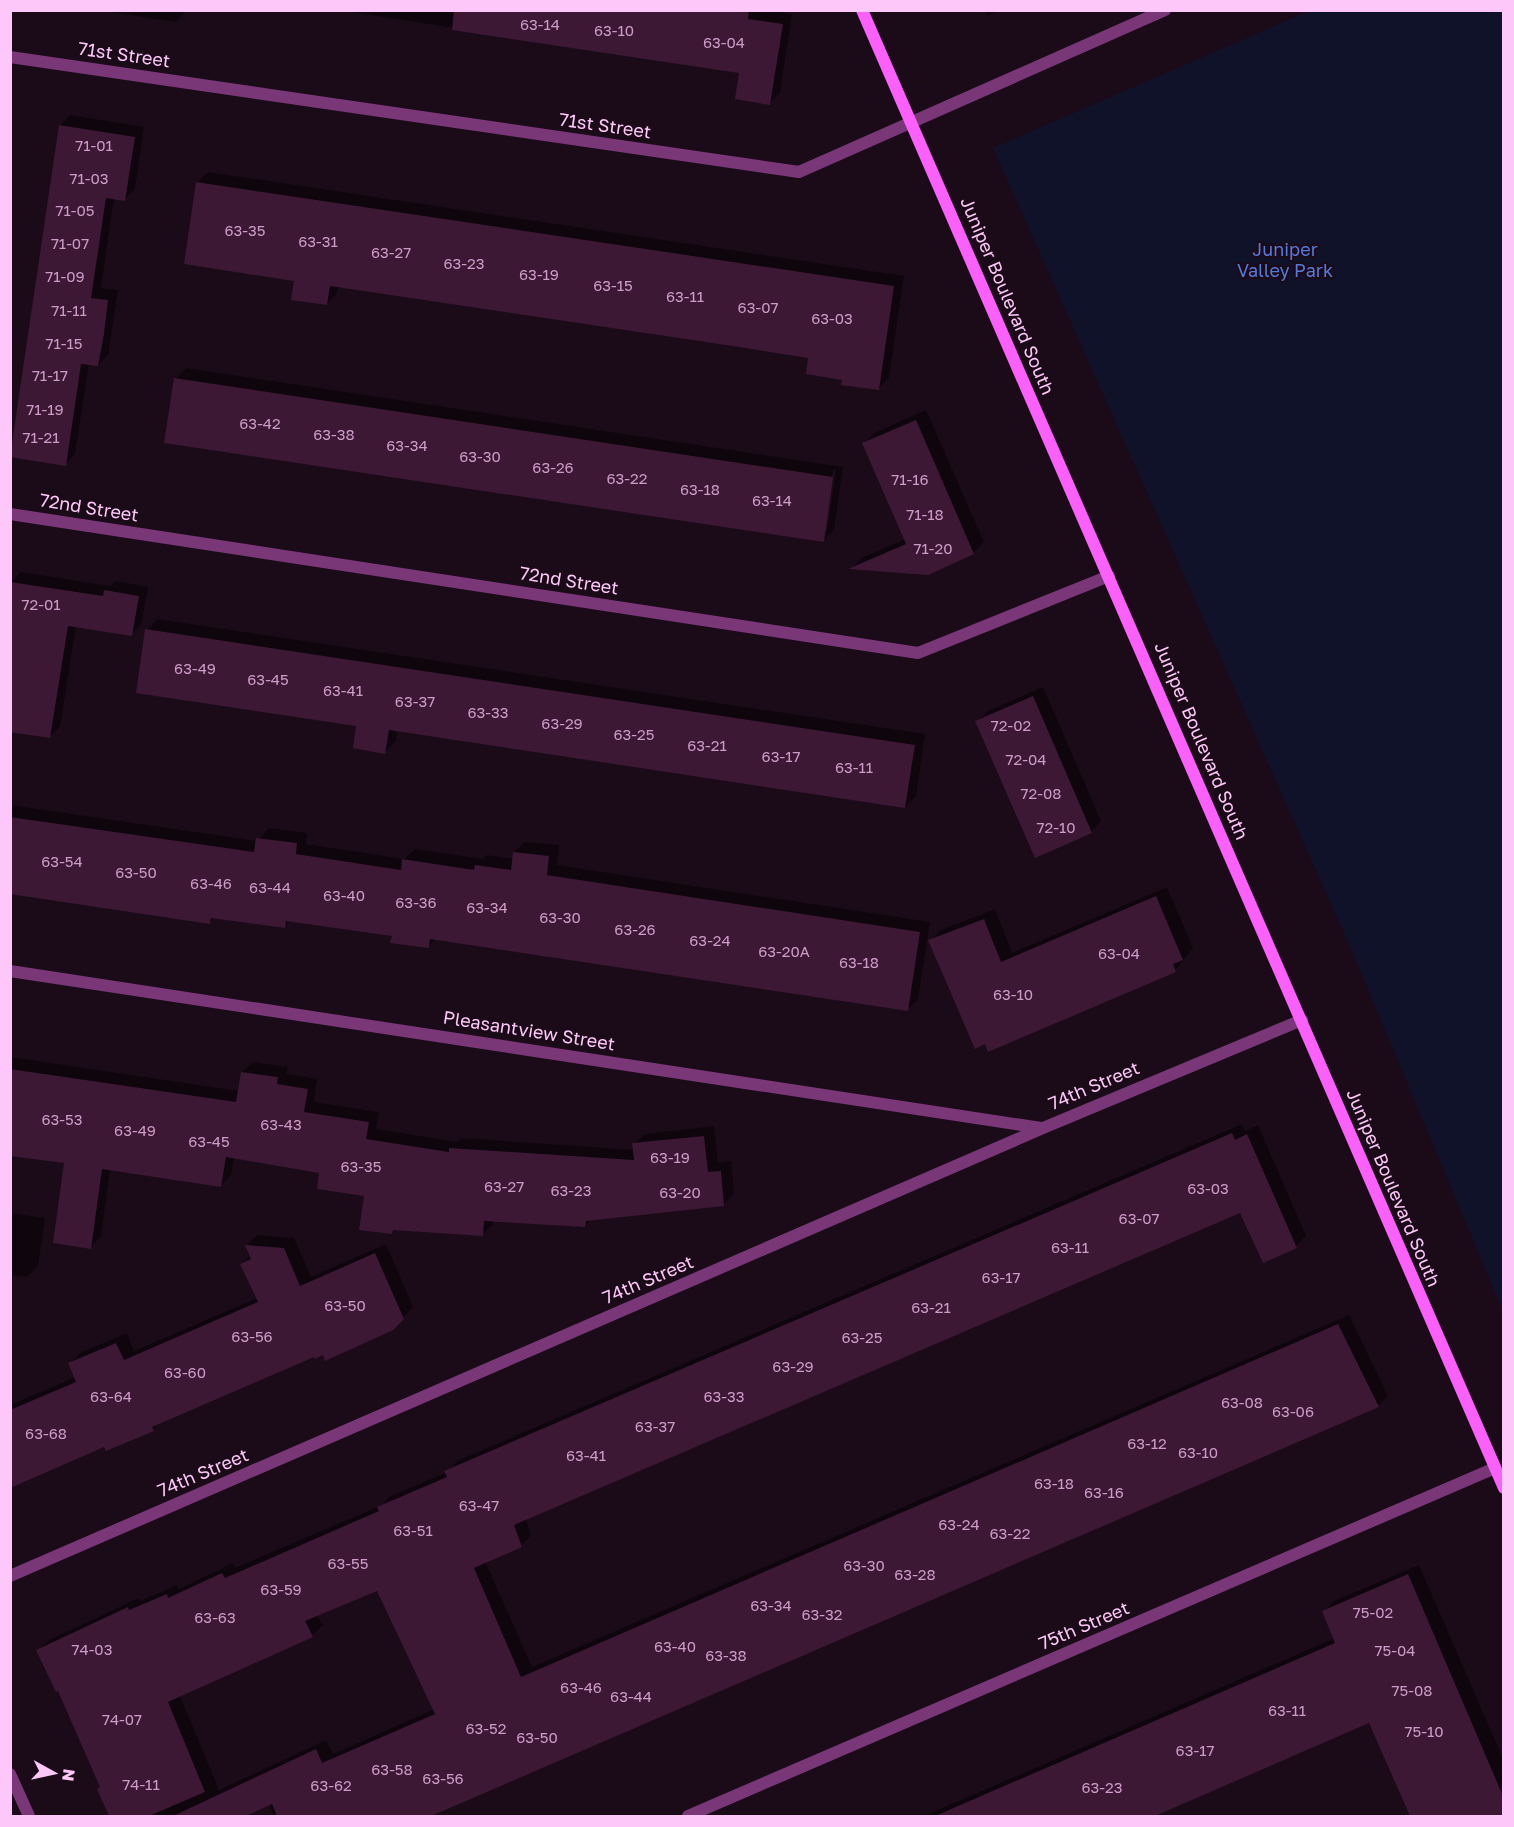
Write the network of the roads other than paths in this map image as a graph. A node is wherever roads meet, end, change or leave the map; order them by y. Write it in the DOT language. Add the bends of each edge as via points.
graph roads {
  1 [pos="862,10"];
  2 [pos="1165,10"];
  3 [pos="10,57"];
  4 [pos="911,122"];
  5 [pos="10,514"];
  6 [pos="1109,576"];
  7 [pos="10,971"];
  8 [pos="1302,1020"];
  9 [pos="1043,1128"];
  10 [pos="1495,1468"];
  11 [pos="1503,1488"];
  12 [pos="10,1576"];
  13 [pos="10,1774"];
  14 [pos="29,1816"];
  15 [pos="688,1816"];
  1 -- 4 [label="street, Juniper Boulevard South"];
  2 -- 4 [label="street, 71st Street"];
  3 -- 4 [label="street, 71st Street" via="800,172"];
  4 -- 6 [label="street, Juniper Boulevard South"];
  5 -- 6 [label="street, 72nd Street" via="918,654"];
  6 -- 8 [label="street, Juniper Boulevard South"];
  7 -- 9 [label="street, Pleasantview Street"];
  8 -- 9 [label="street, 74th Street"];
  8 -- 10 [label="street, Juniper Boulevard South"];
  9 -- 12 [label="street, 74th Street"];
  10 -- 11 [label="street, Juniper Boulevard South"];
  10 -- 15 [label="street, 75th Street"];
  13 -- 14 [label="street"];
}
